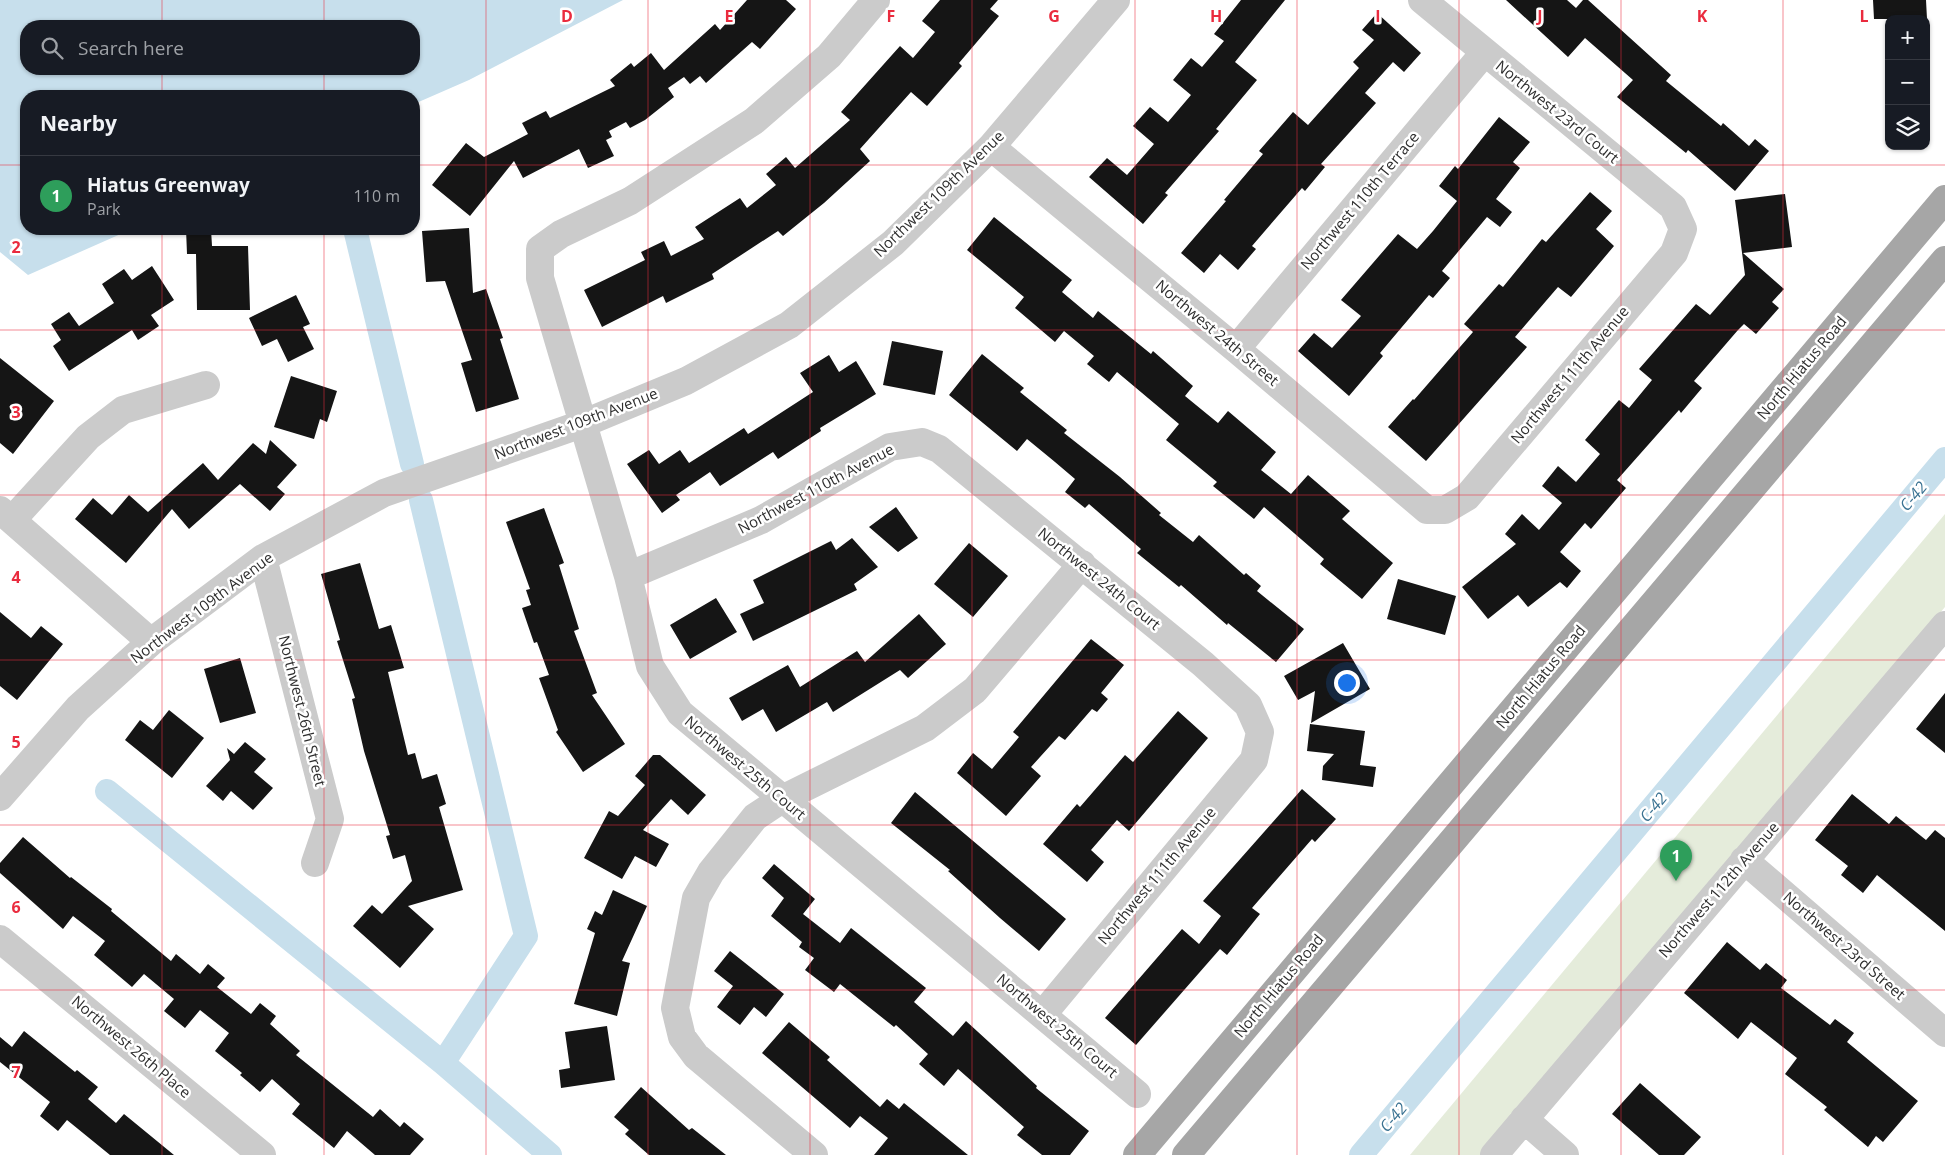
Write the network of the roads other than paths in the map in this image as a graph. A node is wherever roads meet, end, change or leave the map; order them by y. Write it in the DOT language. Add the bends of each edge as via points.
graph roads {
  1 [pos="876,0"];
  2 [pos="1116,0"];
  3 [pos="1422,0"];
  4 [pos="1484,53"];
  5 [pos="991,148"];
  6 [pos="1945,199"];
  7 [pos="1683,229"];
  8 [pos="1945,260"];
  9 [pos="1236,349"];
  10 [pos="206,385"];
  11 [pos="582,424"];
  12 [pos="922,442"];
  13 [pos="1445,510"];
  14 [pos="6,515"];
  15 [pos="263,558"];
  16 [pos="1082,564"];
  17 [pos="628,576"];
  18 [pos="1945,625"];
  19 [pos="151,642"];
  20 [pos="1260,732"];
  21 [pos="0,797"];
  22 [pos="782,799"];
  23 [pos="1744,860"];
  24 [pos="315,863"];
  25 [pos="0,939"];
  26 [pos="1043,1014"];
  27 [pos="1945,1033"];
  28 [pos="1137,1094"];
  29 [pos="1524,1119"];
  30 [pos="262,1155"];
  31 [pos="814,1155"];
  32 [pos="1137,1155"];
  33 [pos="1186,1155"];
  34 [pos="1494,1155"];
  35 [pos="1565,1155"];
  1 -- 11 [label="street, Northwest 25th Court" via="829,56 754,121 630,201 561,234 540,249 540,278"];
  2 -- 5 [label="street, Northwest 109th Avenue"];
  3 -- 4 [label="street, Northwest 23rd Court"];
  4 -- 7 [label="street, Northwest 23rd Court" via="1673,207"];
  4 -- 9 [label="street, Northwest 110th Terrace"];
  5 -- 9 [label="street, Northwest 24th Street"];
  5 -- 11 [label="street, Northwest 109th Avenue" via="893,243 789,325 686,381"];
  6 -- 32 [label="main road, North Hiatus Road"];
  7 -- 13 [label="street, Northwest 111th Avenue" via="1668,260 1467,496"];
  8 -- 33 [label="main road"];
  9 -- 13 [label="street, Northwest 24th Street" via="1427,510"];
  10 -- 14 [label="street" via="123,410 88,437"];
  11 -- 15 [label="street, Northwest 109th Avenue" via="384,493"];
  11 -- 17 [label="street, Northwest 25th Court"];
  12 -- 16 [label="street, Northwest 24th Court" via="939,449"];
  12 -- 17 [label="street, Northwest 110th Avenue" via="890,447 761,520"];
  14 -- 19 [label="street"];
  15 -- 19 [label="street, Northwest 109th Avenue"];
  15 -- 24 [label="street, Northwest 26th Street" via="330,819"];
  16 -- 20 [label="street, Northwest 24th Court" via="1203,664 1248,706"];
  16 -- 22 [label="street" via="975,690 925,728"];
  17 -- 22 [label="street, Northwest 25th Court" via="650,666 680,713"];
  18 -- 23 [label="street, Northwest 112th Avenue"];
  19 -- 21 [label="street, Northwest 109th Avenue" via="78,708"];
  20 -- 26 [label="street, Northwest 111th Avenue" via="1254,760"];
  22 -- 26 [label="street, Northwest 25th Court"];
  22 -- 31 [label="street" via="755,817 711,872 696,898 676,1008 682,1037 696,1056"];
  23 -- 27 [label="street, Northwest 23rd Street"];
  23 -- 29 [label="street, Northwest 112th Avenue"];
  25 -- 30 [label="street, Northwest 26th Place"];
  26 -- 28 [label="street, Northwest 25th Court"];
  29 -- 34 [label="street, Northwest 112th Avenue"];
  29 -- 35 [label="street"];
}
